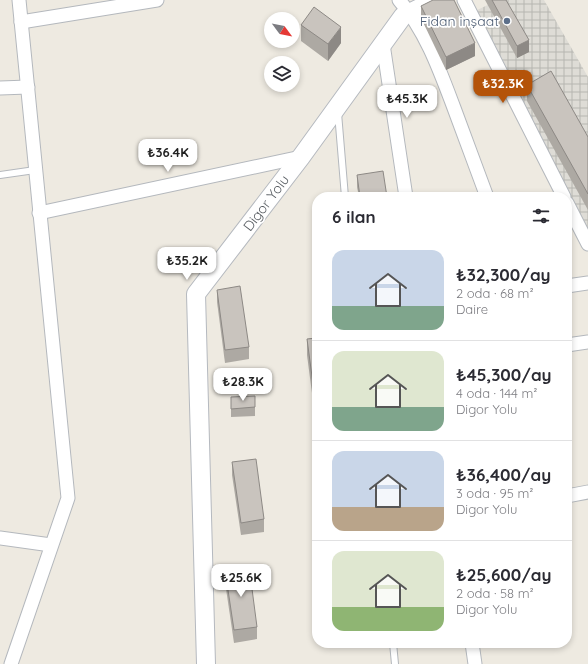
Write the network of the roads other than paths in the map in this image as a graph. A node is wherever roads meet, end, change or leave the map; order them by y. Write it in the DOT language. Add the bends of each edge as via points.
graph roads {
  1 [pos="19,0"];
  2 [pos="157,0"];
  3 [pos="436,0"];
  4 [pos="464,0"];
  5 [pos="405,6"];
  6 [pos="21,22"];
  7 [pos="384,44"];
  8 [pos="28,87"];
  9 [pos="0,88"];
  10 [pos="337,107"];
  11 [pos="301,157"];
  12 [pos="35,170"];
  13 [pos="0,175"];
  14 [pos="345,192"];
  15 [pos="405,192"];
  16 [pos="485,192"];
  17 [pos="561,192"];
  18 [pos="39,212"];
  19 [pos="572,213"];
  20 [pos="588,244"];
  21 [pos="588,283"];
  22 [pos="572,285"];
  23 [pos="588,342"];
  24 [pos="572,344"];
  25 [pos="588,492"];
  26 [pos="572,495"];
  27 [pos="0,538"];
  28 [pos="51,545"];
  29 [pos="394,648"];
  30 [pos="473,648"];
  31 [pos="10,664"];
  32 [pos="206,664"];
  33 [pos="396,664"];
  34 [pos="475,664"];
  1 -- 6 [label="street"];
  2 -- 6 [label="street"];
  3 -- 5 [label="main road, Digor Yolu"];
  4 -- 17 [label="street"];
  5 -- 7 [label="main road, Digor Yolu" via="403,16"];
  5 -- 16 [label="street" via="444,82"];
  6 -- 8 [label="street"];
  7 -- 10 [label="main road, Digor Yolu"];
  7 -- 15 [label="street"];
  8 -- 9 [label="street"];
  8 -- 12 [label="street"];
  10 -- 11 [label="main road, Digor Yolu"];
  10 -- 14 [label="lane"];
  11 -- 18 [label="street"];
  11 -- 32 [label="main road, Digor Yolu" via="196,294"];
  12 -- 13 [label="lane"];
  12 -- 18 [label="street"];
  18 -- 28 [label="street" via="68,498"];
  19 -- 20 [label="street"];
  21 -- 22 [label="street"];
  23 -- 24 [label="street"];
  25 -- 26 [label="street"];
  27 -- 28 [label="street"];
  28 -- 31 [label="street"];
  29 -- 33 [label="lane"];
  30 -- 34 [label="street"];
}
